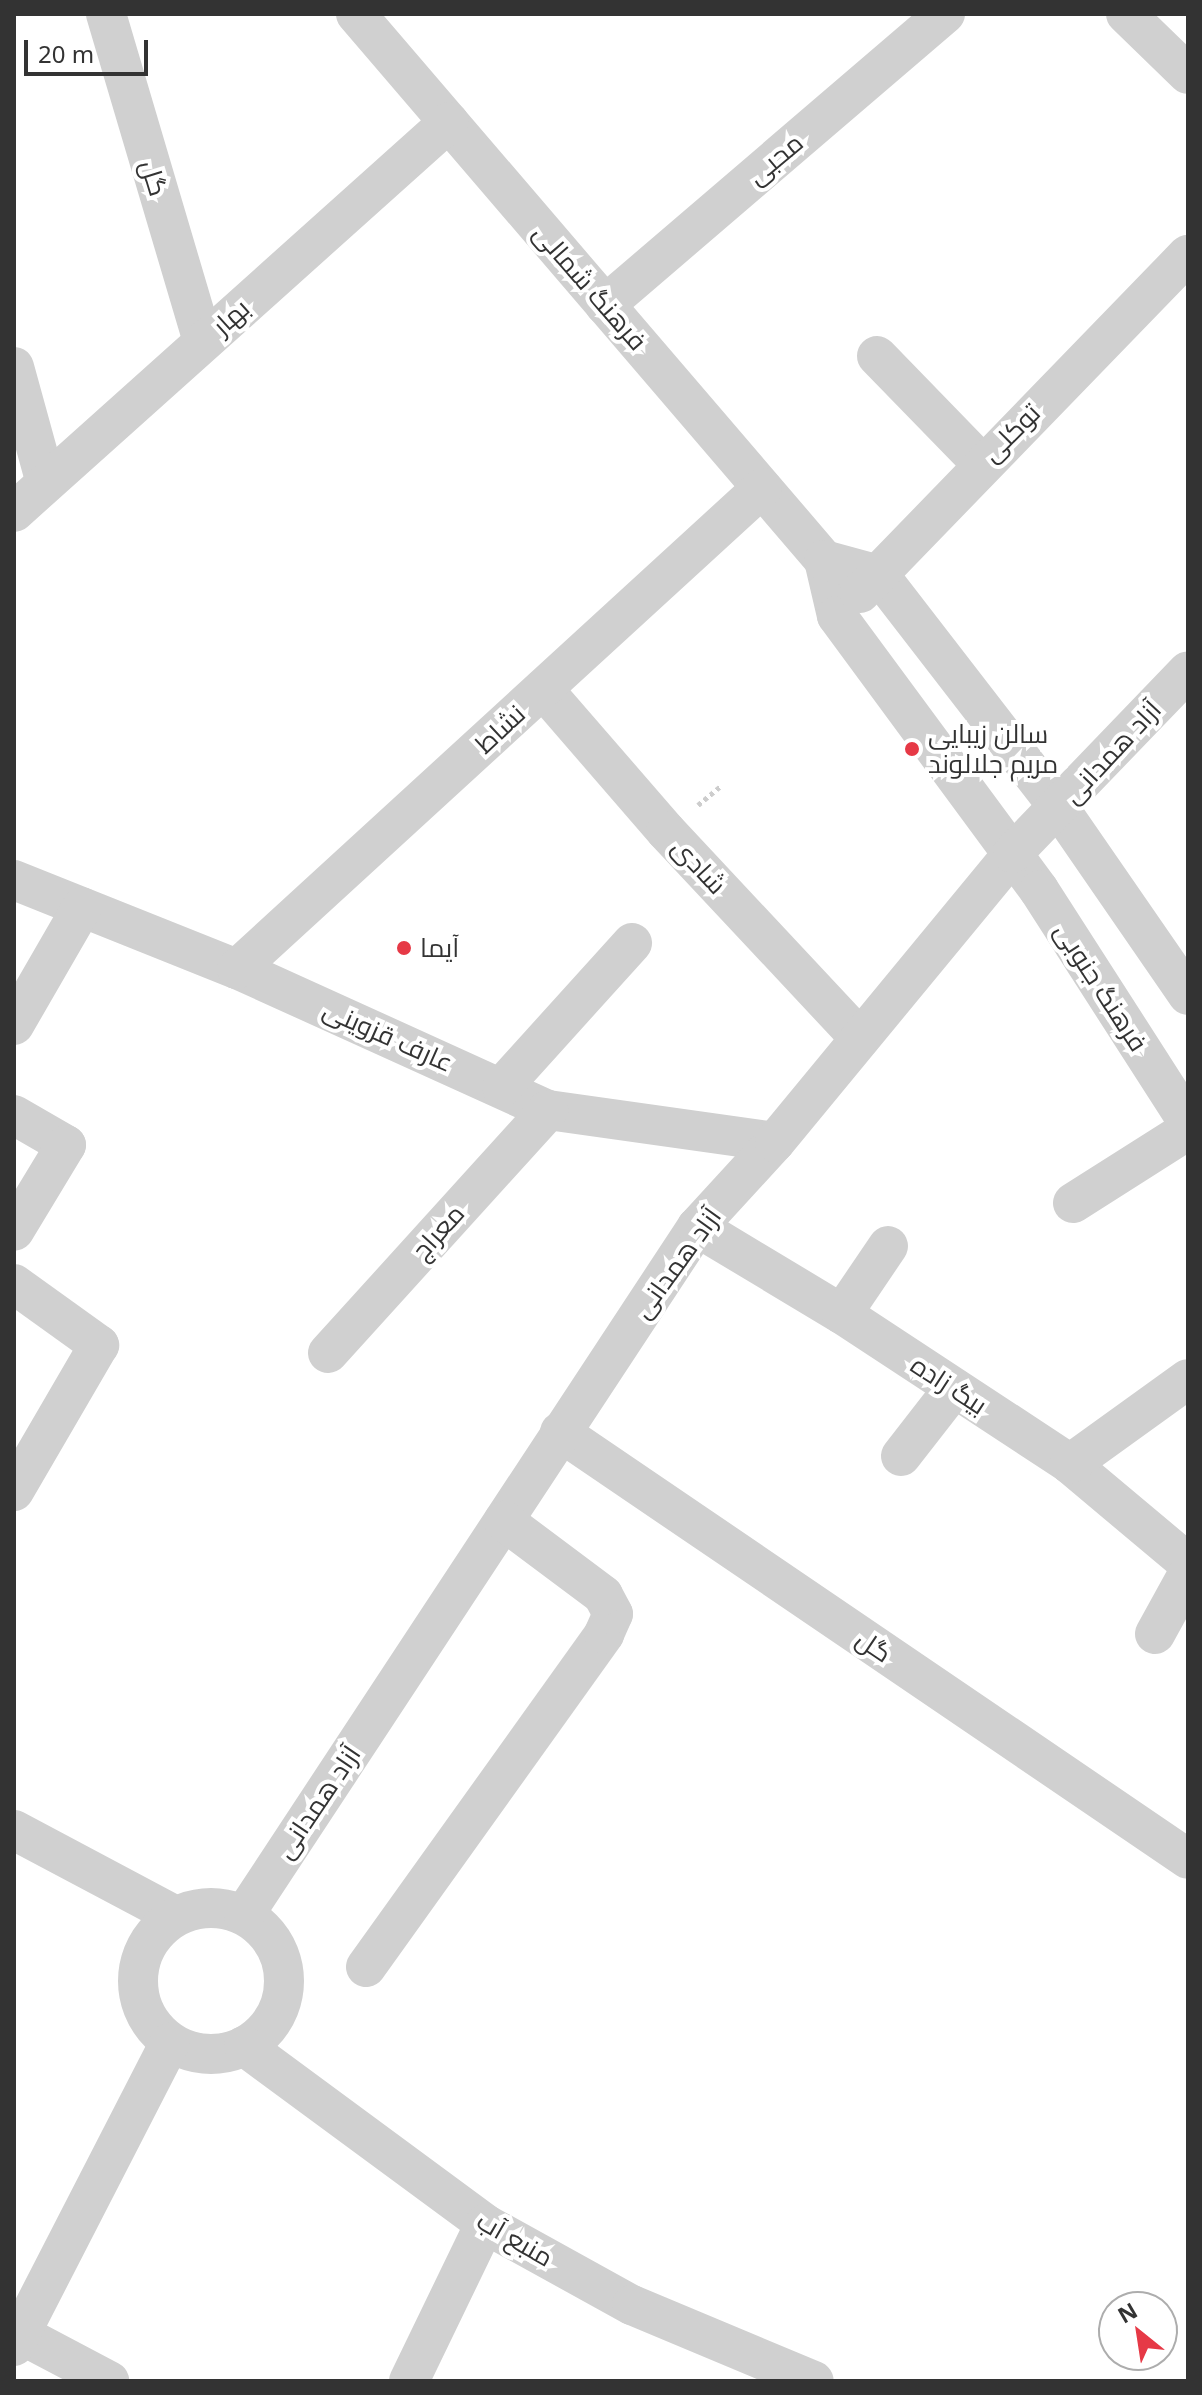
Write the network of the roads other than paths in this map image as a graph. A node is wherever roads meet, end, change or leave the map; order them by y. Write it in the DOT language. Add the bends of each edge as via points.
graph roads {
  1 [pos="106,14"];
  2 [pos="945,14"];
  3 [pos="1126,14"];
  4 [pos="365,17"];
  5 [pos="1188,74"];
  6 [pos="449,122"];
  7 [pos="1188,255"];
  8 [pos="605,305"];
  9 [pos="203,342"];
  10 [pos="877,356"];
  11 [pos="14,367"];
  12 [pos="981,463"];
  13 [pos="46,483"];
  14 [pos="762,488"];
  15 [pos="14,512"];
  16 [pos="824,560"];
  17 [pos="879,575"];
  18 [pos="837,616"];
  19 [pos="1188,671"];
  20 [pos="543,689"];
  21 [pos="1059,808"];
  22 [pos="1013,853"];
  23 [pos="14,880"];
  24 [pos="82,907"];
  25 [pos="632,943"];
  26 [pos="237,969"];
  27 [pos="1188,995"];
  28 [pos="14,1025"];
  29 [pos="860,1038"];
  30 [pos="502,1087"];
  31 [pos="548,1110"];
  32 [pos="14,1115"];
  33 [pos="1188,1122"];
  34 [pos="1188,1130"];
  35 [pos="775,1142"];
  36 [pos="1073,1203"];
  37 [pos="697,1227"];
  38 [pos="14,1231"];
  39 [pos="888,1246"];
  40 [pos="14,1284"];
  41 [pos="842,1314"];
  42 [pos="328,1353"];
  43 [pos="1188,1379"];
  44 [pos="954,1388"];
  45 [pos="560,1432"];
  46 [pos="901,1456"];
  47 [pos="1070,1464"];
  48 [pos="14,1491"];
  49 [pos="504,1521"];
  50 [pos="1188,1563"];
  51 [pos="1188,1574"];
  52 [pos="1155,1634"];
  53 [pos="14,1830"];
  54 [pos="1188,1859"];
  55 [pos="244,1915"];
  56 [pos="176,1916"];
  57 [pos="366,1967"];
  58 [pos="170,2043"];
  59 [pos="244,2046"];
  60 [pos="485,2224"];
  61 [pos="17,2340"];
  62 [pos="109,2381"];
  63 [pos="409,2381"];
  64 [pos="814,2381"];
  1 -- 9 [label="street, گل"];
  2 -- 8 [label="street, محبی"];
  3 -- 5 [label="street"];
  4 -- 6 [label="street, فرهنگ شمالی"];
  6 -- 8 [label="street, فرهنگ شمالی"];
  6 -- 9 [label="street, بهار"];
  7 -- 12 [label="street, توکلی"];
  8 -- 14 [label="street, فرهنگ شمالی"];
  9 -- 13 [label="street, بهار"];
  10 -- 12 [label="street"];
  11 -- 13 [label="street"];
  12 -- 17 [label="street, توکلی"];
  13 -- 15 [label="street, بهار"];
  14 -- 16 [label="street, فرهنگ شمالی"];
  14 -- 20 [label="street, نشاط"];
  16 -- 17 [label="street"];
  16 -- 18 [label="street, فرهنگ شمالی"];
  17 -- 18 [label="street, توکلی"];
  17 -- 21 [label="street"];
  18 -- 22 [label="street, فرهنگ شمالی"];
  19 -- 21 [label="street, آزاد همدانی"];
  20 -- 26 [label="street, نشاط"];
  20 -- 29 [label="street, شادی" via="666,831"];
  21 -- 22 [label="street, آزاد همدانی"];
  21 -- 27 [label="street"];
  22 -- 29 [label="street, آزاد همدانی"];
  22 -- 33 [label="street, فرهنگ جنوبی"];
  23 -- 24 [label="street, عارف قزوینی"];
  24 -- 26 [label="street, عارف قزوینی"];
  24 -- 28 [label="street"];
  25 -- 30 [label="street"];
  26 -- 30 [label="street, عارف قزوینی"];
  29 -- 35 [label="street, آزاد همدانی"];
  30 -- 31 [label="street, عارف قزوینی"];
  31 -- 35 [label="street, عارف قزوینی"];
  31 -- 42 [label="street, معراج"];
  32 -- 38 [label="street" via="66,1145"];
  34 -- 36 [label="street"];
  35 -- 37 [label="street, آزاد همدانی"];
  37 -- 41 [label="street, بیگ زاده"];
  37 -- 45 [label="street, آزاد همدانی"];
  39 -- 41 [label="street"];
  40 -- 48 [label="street" via="99,1345"];
  41 -- 44 [label="street, بیگ زاده"];
  43 -- 47 [label="street"];
  44 -- 46 [label="street"];
  44 -- 47 [label="street, بیگ زاده"];
  45 -- 49 [label="street, آزاد همدانی"];
  45 -- 54 [label="street, گل"];
  47 -- 50 [label="street, بیگ زاده"];
  49 -- 55 [label="street, آزاد همدانی"];
  49 -- 57 [label="street" via="603,1595 613,1614"];
  51 -- 52 [label="street"];
  53 -- 56 [label="street"];
  55 -- 56 [label="street" via="221,1908"];
  55 -- 59 [label="street" via="277,1947 284,1992 264,2033"];
  56 -- 58 [label="street" via="156,1932 143,1954 138,1978 141,2003 152,2025"];
  58 -- 59 [label="street" via="207,2054"];
  58 -- 61 [label="street"];
  59 -- 60 [label="street, منبع آب"];
  60 -- 63 [label="street"];
  60 -- 64 [label="street, منبع آب" via="632,2305"];
  61 -- 62 [label="street"];
}
